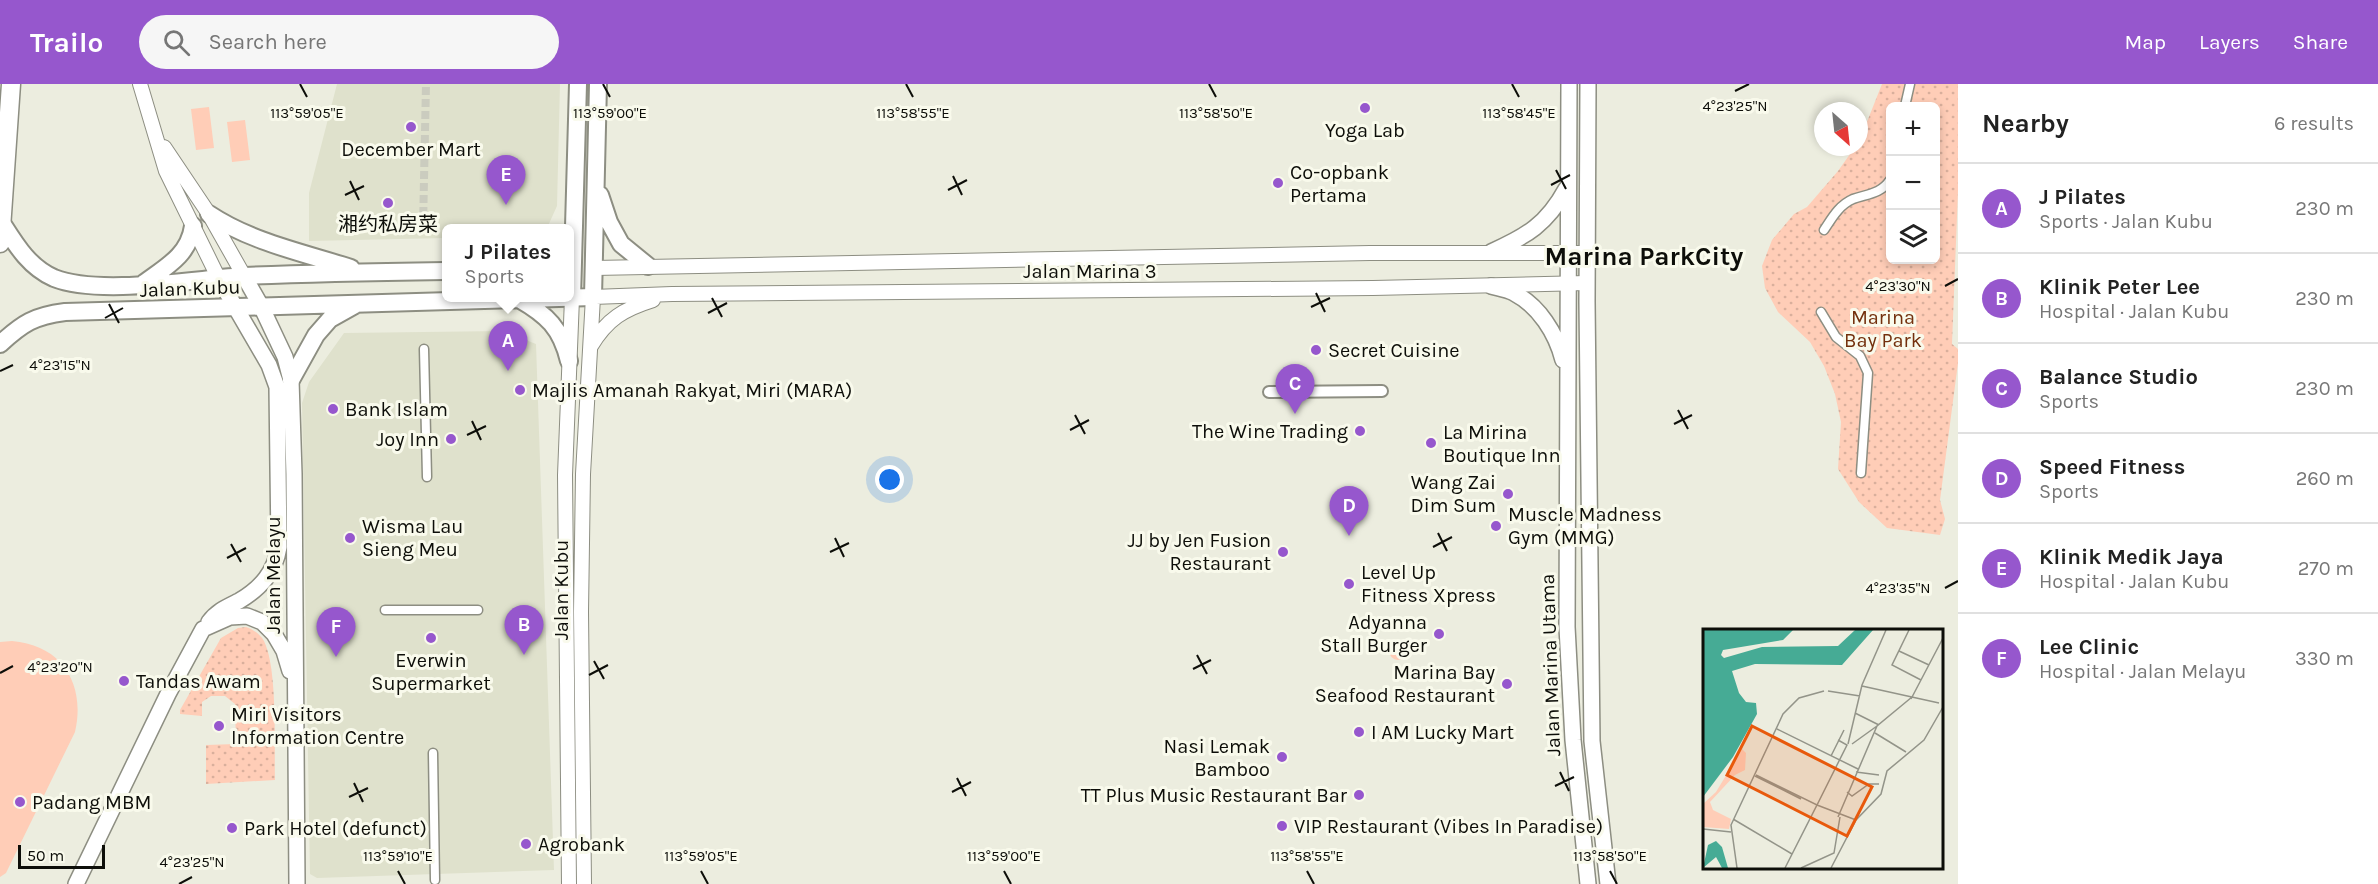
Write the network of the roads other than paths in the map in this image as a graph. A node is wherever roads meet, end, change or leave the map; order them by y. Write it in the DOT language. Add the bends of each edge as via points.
graph roads {
  1 [pos="11,84"];
  2 [pos="140,84"];
  3 [pos="578,84"];
  4 [pos="598,84"];
  5 [pos="1569,84"];
  6 [pos="1588,84"];
  7 [pos="1910,84"];
  8 [pos="1906,102"];
  9 [pos="158,138"];
  10 [pos="4,140"];
  11 [pos="596,182"];
  12 [pos="1886,185"];
  13 [pos="1568,186"];
  14 [pos="209,214"];
  15 [pos="2,223"];
  16 [pos="572,224"];
  17 [pos="193,226"];
  18 [pos="1824,230"];
  19 [pos="0,243"];
  20 [pos="1491,252"];
  21 [pos="1568,253"];
  22 [pos="1587,253"];
  23 [pos="648,266"];
  24 [pos="574,268"];
  25 [pos="594,268"];
  26 [pos="442,271"];
  27 [pos="365,272"];
  28 [pos="244,276"];
  29 [pos="219,279"];
  30 [pos="143,284"];
  31 [pos="1567,284"];
  32 [pos="1587,284"];
  33 [pos="1491,286"];
  34 [pos="672,294"];
  35 [pos="593,297"];
  36 [pos="574,298"];
  37 [pos="442,301"];
  38 [pos="524,302"];
  39 [pos="572,302"];
  40 [pos="359,303"];
  41 [pos="261,306"];
  42 [pos="237,308"];
  43 [pos="1821,312"];
  44 [pos="0,344"];
  45 [pos="590,348"];
  46 [pos="424,349"];
  47 [pos="569,361"];
  48 [pos="291,380"];
  49 [pos="1569,380"];
  50 [pos="1382,391"];
  51 [pos="1269,392"];
  52 [pos="1861,473"];
  53 [pos="427,477"];
  54 [pos="385,610"];
  55 [pos="478,610"];
  56 [pos="203,629"];
  57 [pos="294,683"];
  58 [pos="433,753"];
  59 [pos="435,880"];
  60 [pos="79,882"];
  61 [pos="297,884"];
  62 [pos="569,884"];
  63 [pos="584,884"];
  64 [pos="1588,884"];
  65 [pos="1608,884"];
  1 -- 10 [label="highway"];
  2 -- 9 [label="street"];
  3 -- 16 [label="main road, Jalan Kubu"];
  4 -- 11 [label="main road, Jalan Kubu"];
  5 -- 13 [label="main road, Jalan Marina Utama"];
  6 -- 22 [label="main road, Jalan Marina Utama"];
  7 -- 8 [label="street"];
  9 -- 14 [label="street"];
  9 -- 17 [label="street" via="166,171"];
  10 -- 15 [label="highway"];
  11 -- 23 [label="main road" via="614,233 621,244"];
  11 -- 25 [label="main road, Jalan Kubu"];
  12 -- 18 [label="street" via="1838,209"];
  13 -- 20 [label="main road" via="1539,226"];
  13 -- 21 [label="main road, Jalan Marina Utama"];
  14 -- 27 [label="main road" via="238,230"];
  14 -- 28 [label="street"];
  15 -- 19 [label="highway"];
  15 -- 30 [label="main road, Jalan Kubu" via="33,266 55,278 80,285"];
  17 -- 29 [label="street"];
  17 -- 30 [label="main road" via="183,253"];
  20 -- 21 [label="street, Jalan Marina 3"];
  20 -- 23 [label="street, Jalan Marina 3"];
  21 -- 22 [label="street, Jalan Marina 3"];
  21 -- 31 [label="main road, Jalan Marina Utama"];
  22 -- 32 [label="main road, Jalan Marina Utama"];
  23 -- 25 [label="street, Jalan Marina 3"];
  24 -- 25 [label="main road"];
  25 -- 35 [label="main road, Jalan Kubu"];
  26 -- 27 [label="main road, Jalan Kubu"];
  27 -- 28 [label="main road, Jalan Kubu"];
  28 -- 29 [label="main road, Jalan Kubu"];
  28 -- 41 [label="main road, Jalan Melayu"];
  29 -- 30 [label="main road, Jalan Kubu"];
  29 -- 42 [label="main road, Jalan Melayu"];
  31 -- 32 [label="street, Jalan Marina 3"];
  31 -- 33 [label="street, Jalan Marina 3"];
  31 -- 49 [label="main road, Jalan Marina Utama"];
  32 -- 65 [label="main road, Jalan Marina Utama" via="1592,741"];
  33 -- 34 [label="street, Jalan Marina 3"];
  33 -- 49 [label="main road" via="1513,292 1541,314 1559,344"];
  34 -- 35 [label="street, Jalan Marina 3"];
  34 -- 45 [label="street" via="639,304 612,319"];
  35 -- 36 [label="main road, Jalan Kubu"];
  35 -- 45 [label="street, Jalan Kubu"];
  37 -- 40 [label="main road, Jalan Kubu"];
  38 -- 47 [label="main road" via="555,327"];
  39 -- 47 [label="street, Jalan Kubu"];
  40 -- 41 [label="main road, Jalan Kubu"];
  40 -- 48 [label="main road" via="330,320 316,335"];
  41 -- 42 [label="main road, Jalan Kubu"];
  41 -- 48 [label="main road, Jalan Melayu" via="285,357"];
  42 -- 44 [label="main road, Jalan Kubu" via="42,315 26,322"];
  42 -- 56 [label="main road, Jalan Melayu" via="269,364 277,387 279,546 277,562 268,577 212,617"];
  43 -- 52 [label="street" via="1836,337 1860,356 1868,373"];
  45 -- 63 [label="street, Jalan Kubu" via="581,612"];
  46 -- 53 [label="street"];
  47 -- 62 [label="street, Jalan Kubu" via="565,612"];
  48 -- 57 [label="main road, Jalan Melayu"];
  49 -- 64 [label="main road, Jalan Marina Utama" via="1567,627 1573,740"];
  50 -- 51 [label="street"];
  54 -- 55 [label="street"];
  56 -- 57 [label="main road" via="230,617 247,616 262,622 284,651"];
  56 -- 60 [label="main road, Jalan Melayu"];
  57 -- 61 [label="main road, Jalan Melayu"];
  58 -- 59 [label="street"];
}
